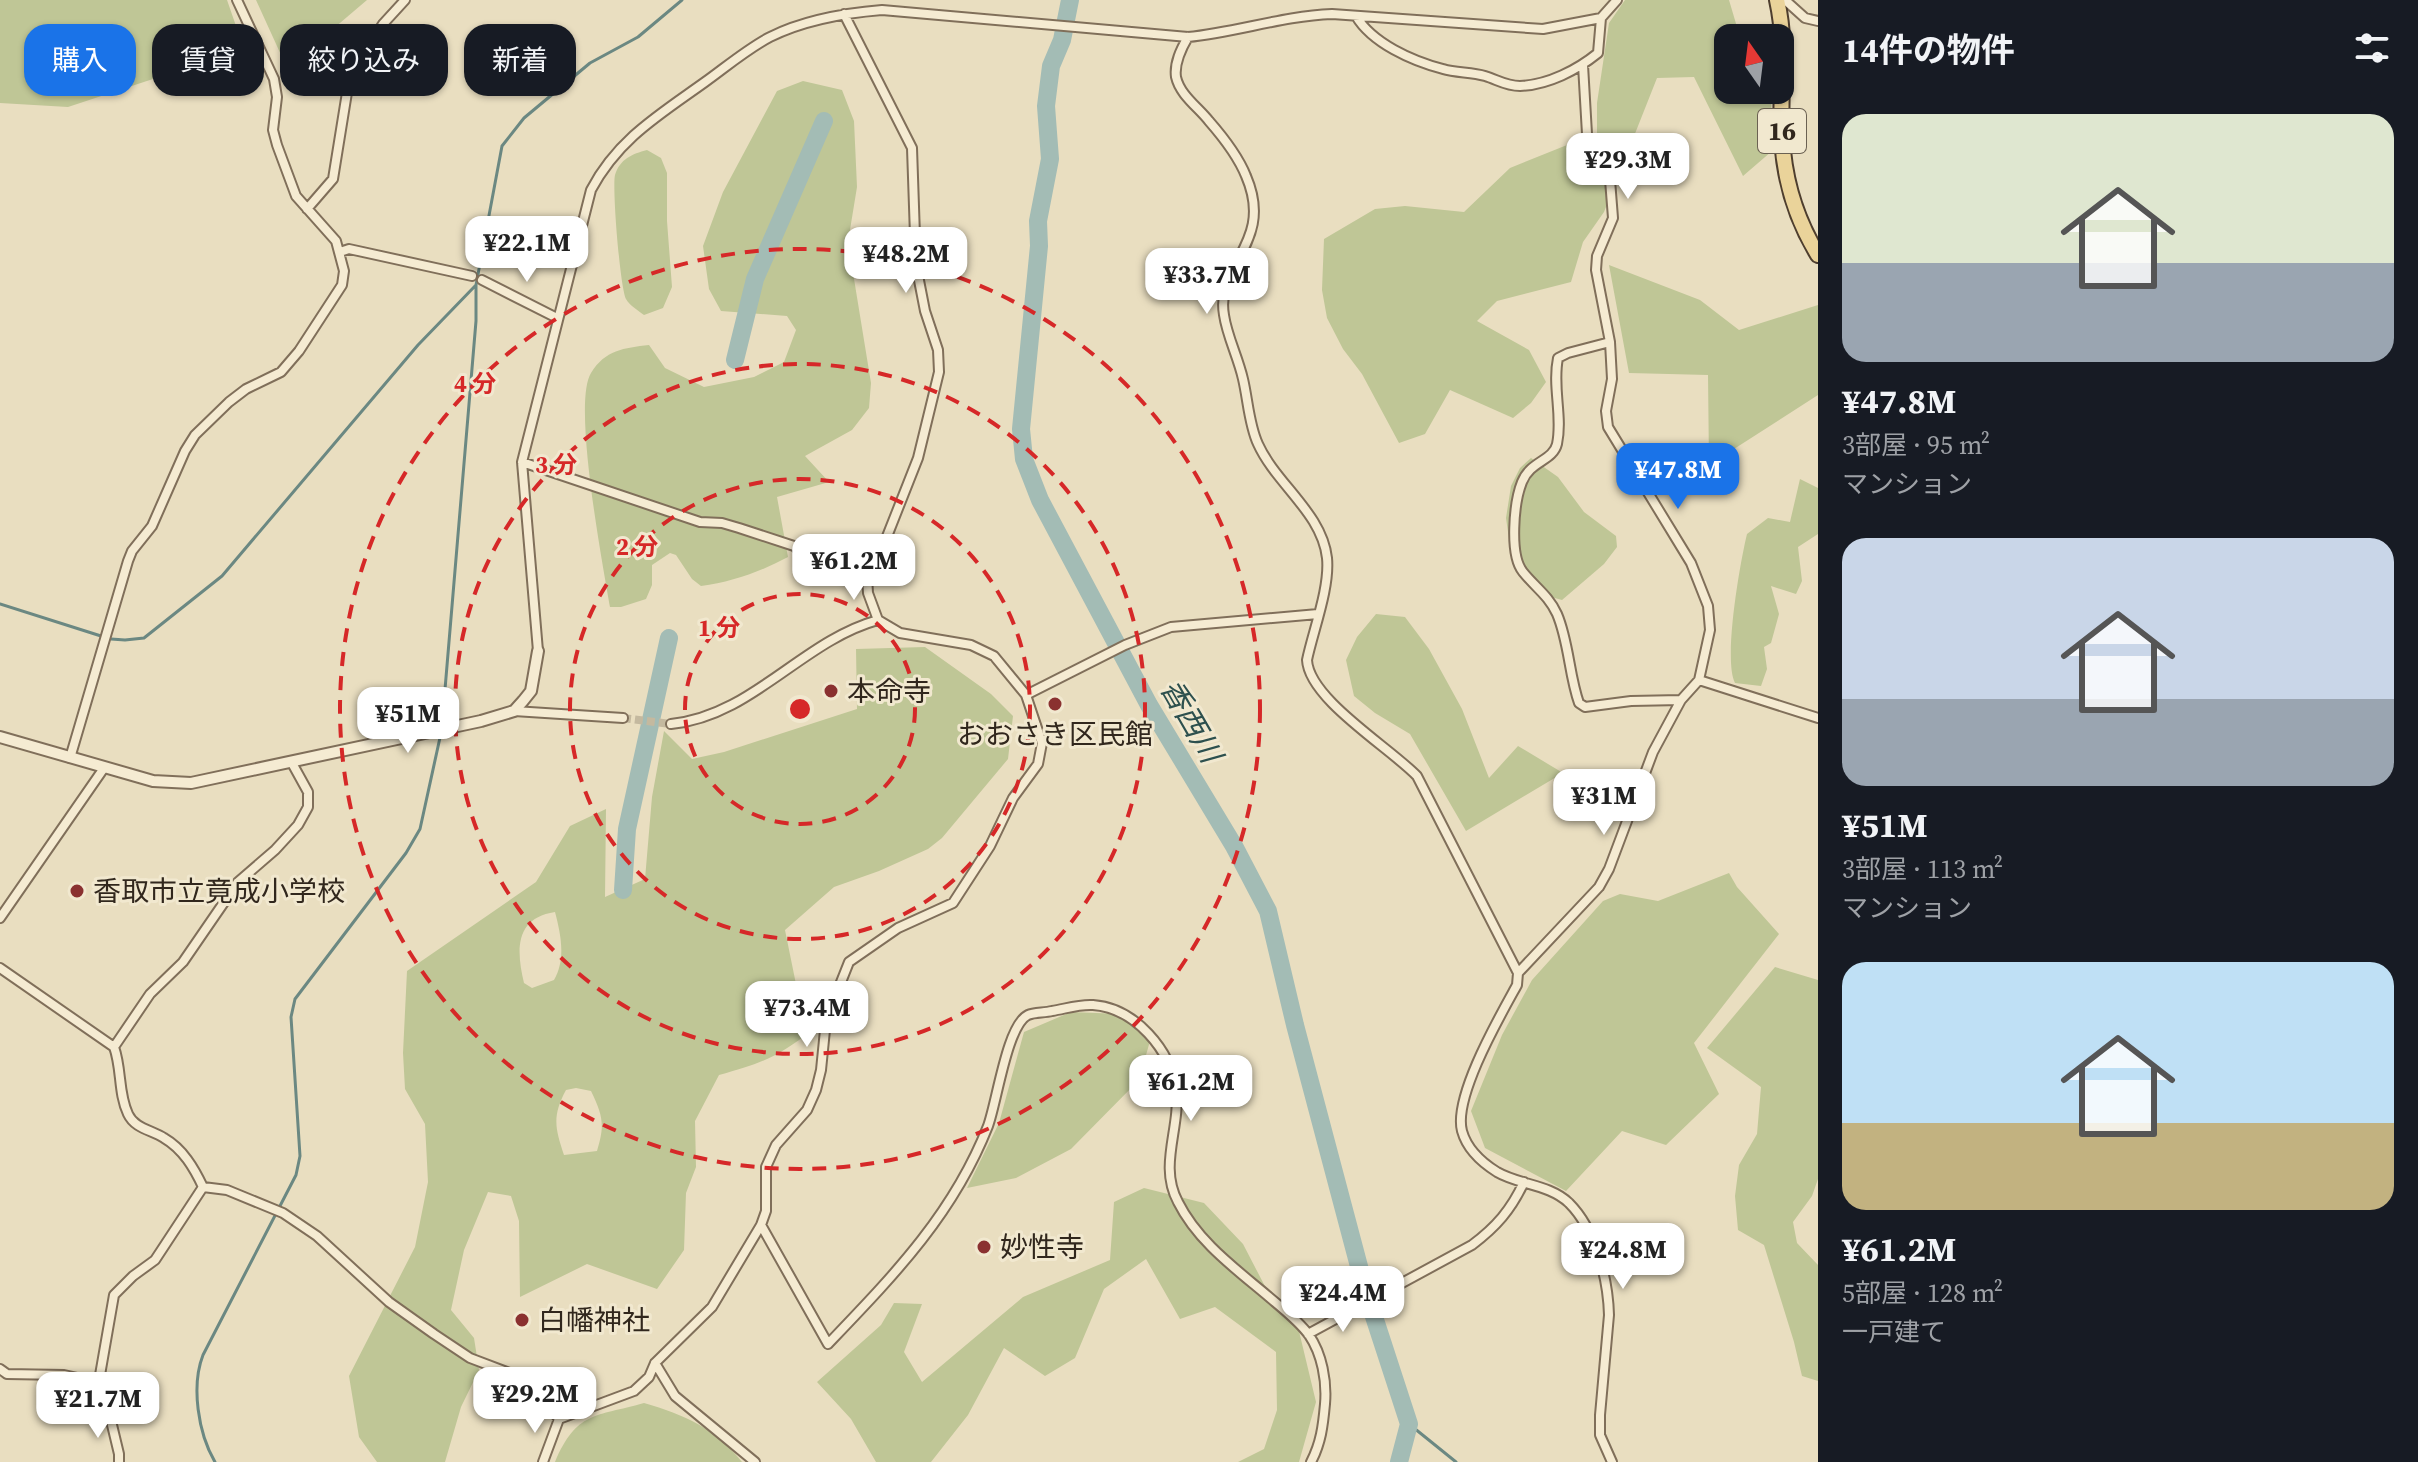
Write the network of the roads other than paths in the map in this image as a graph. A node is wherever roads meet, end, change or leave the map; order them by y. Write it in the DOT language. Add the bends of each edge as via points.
graph roads {
  1 [pos="237,0"];
  2 [pos="405,0"];
  3 [pos="1617,0"];
  4 [pos="1777,0"];
  5 [pos="1785,0"];
  6 [pos="844,14"];
  7 [pos="1356,16"];
  8 [pos="1601,18"];
  9 [pos="1818,21"];
  10 [pos="1188,37"];
  11 [pos="1583,65"];
  12 [pos="307,209"];
  13 [pos="340,252"];
  14 [pos="1818,255"];
  15 [pos="472,276"];
  16 [pos="482,280"];
  17 [pos="557,318"];
  18 [pos="1610,342"];
  19 [pos="522,462"];
  20 [pos="867,577"];
  21 [pos="1318,614"];
  22 [pos="878,620"];
  23 [pos="538,651"];
  24 [pos="1699,680"];
  25 [pos="1026,695"];
  26 [pos="1681,700"];
  27 [pos="514,711"];
  28 [pos="623,718"];
  29 [pos="1818,718"];
  30 [pos="671,724"];
  31 [pos="0,737"];
  32 [pos="70,758"];
  33 [pos="292,763"];
  34 [pos="104,768"];
  35 [pos="0,918"];
  36 [pos="0,968"];
  37 [pos="1518,973"];
  38 [pos="114,1047"];
  39 [pos="1524,1182"];
  40 [pos="203,1187"];
  41 [pos="761,1225"];
  42 [pos="1308,1334"];
  43 [pos="655,1363"];
  44 [pos="0,1369"];
  45 [pos="108,1414"];
  46 [pos="559,1419"];
  47 [pos="119,1462"];
  48 [pos="543,1462"];
  49 [pos="755,1462"];
  50 [pos="1311,1462"];
  51 [pos="1612,1462"];
  1 -- 12 [label="street" via="274,79 274,138 296,196"];
  2 -- 12 [label="street" via="350,74 333,179"];
  3 -- 8 [label="street"];
  4 -- 14 [label="main road, 16" via="1784,44 1782,136 1787,181"];
  5 -- 9 [label="street" via="1805,18"];
  6 -- 10 [label="street" via="882,10"];
  6 -- 17 [label="street" via="770,37 619,148 591,190"];
  6 -- 20 [label="street" via="912,148 916,265 939,372 918,458"];
  7 -- 8 [label="street" via="1543,29"];
  7 -- 10 [label="street" via="1311,15"];
  7 -- 11 [label="street" via="1363,28 1412,58 1504,85 1548,80"];
  8 -- 11 [label="street" via="1598,53"];
  10 -- 21 [label="street" via="1176,79 1231,149 1254,201 1254,222 1225,287 1223,313 1257,443 1317,530 1327,558"];
  11 -- 18 [label="street" via="1587,134 1609,167 1613,218 1596,270"];
  12 -- 13 [label="street"];
  13 -- 15 [label="street" via="349,249"];
  13 -- 32 [label="street" via="342,285 299,351 273,378 246,389 214,413 185,451 152,526 128,561"];
  16 -- 17 [label="street"];
  17 -- 19 [label="street"];
  18 -- 24 [label="street" via="1608,427 1691,563 1708,606 1710,630"];
  18 -- 26 [label="street" via="1558,358 1556,449 1533,464 1522,482 1514,533 1517,558 1558,615 1579,703 1585,707"];
  19 -- 20 [label="street" via="700,522 722,523 794,546 814,562"];
  19 -- 23 [label="street"];
  20 -- 22 [label="street"];
  21 -- 25 [label="street" via="1171,627"];
  21 -- 37 [label="street" via="1307,660 1313,683 1417,776"];
  22 -- 25 [label="street" via="900,633 971,645 994,656"];
  22 -- 30 [label="street" via="854,626 738,701 692,722"];
  23 -- 27 [label="street" via="531,691"];
  24 -- 26 [label="street"];
  24 -- 29 [label="street"];
  25 -- 41 [label="street" via="1042,743 1038,764 953,903 898,928 849,962 826,1020 816,1090 766,1167"];
  26 -- 37 [label="street" via="1653,752 1599,887"];
  27 -- 28 [label="street"];
  27 -- 33 [label="street"];
  31 -- 32 [label="street"];
  32 -- 34 [label="street"];
  33 -- 34 [label="street" via="191,783 153,781"];
  33 -- 38 [label="street" via="308,792 308,807 298,825 238,882 183,962 150,994"];
  34 -- 35 [label="street"];
  36 -- 38 [label="street"];
  37 -- 39 [label="street" via="1517,985 1464,1093 1461,1114 1473,1152 1500,1174"];
  38 -- 40 [label="street" via="128,1115 182,1153"];
  39 -- 42 [label="street" via="1514,1205 1472,1245"];
  39 -- 51 [label="street" via="1569,1203 1597,1250 1609,1298 1600,1435"];
  40 -- 45 [label="street" via="155,1260 114,1295 100,1375"];
  40 -- 46 [label="street" via="227,1190 283,1213 434,1334 470,1358 535,1388"];
  41 -- 42 [label="street" via="828,1344 945,1210 989,1124 1013,1029 1027,1015 1103,1007 1125,1015 1147,1033 1172,1070 1177,1092 1169,1171 1176,1200 1190,1223"];
  41 -- 43 [label="street" via="712,1307"];
  42 -- 50 [label="street" via="1321,1359 1326,1396 1320,1444"];
  43 -- 46 [label="street" via="634,1391"];
  43 -- 49 [label="street" via="675,1396"];
  44 -- 45 [label="street" via="7,1374 82,1379"];
  45 -- 47 [label="street"];
  46 -- 48 [label="street"];
}
